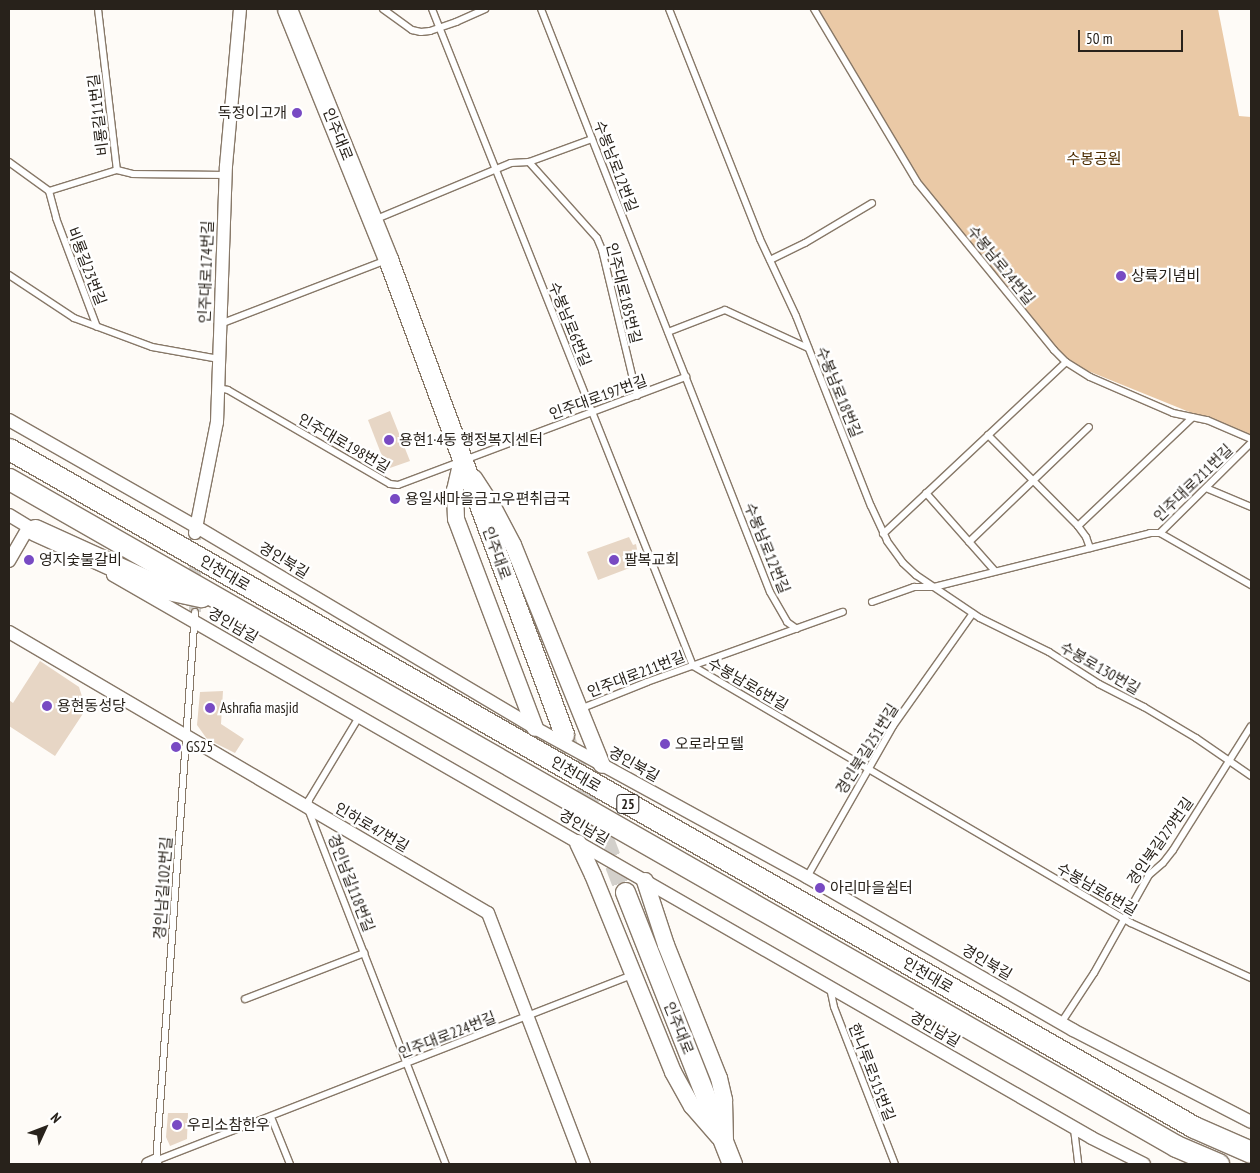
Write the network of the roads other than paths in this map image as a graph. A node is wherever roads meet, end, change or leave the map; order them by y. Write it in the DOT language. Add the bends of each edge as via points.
graph roads {
  1 [pos="98,9"];
  2 [pos="240,9"];
  3 [pos="287,9"];
  4 [pos="383,9"];
  5 [pos="432,9"];
  6 [pos="485,9"];
  7 [pos="541,9"];
  8 [pos="669,9"];
  9 [pos="814,9"];
  10 [pos="439,28"];
  11 [pos="592,139"];
  12 [pos="9,162"];
  13 [pos="529,162"];
  14 [pos="117,170"];
  15 [pos="495,170"];
  16 [pos="225,175"];
  17 [pos="49,191"];
  18 [pos="872,203"];
  19 [pos="373,220"];
  20 [pos="388,259"];
  21 [pos="770,260"];
  22 [pos="9,275"];
  23 [pos="220,324"];
  24 [pos="97,327"];
  25 [pos="668,332"];
  26 [pos="808,348"];
  27 [pos="219,359"];
  28 [pos="1066,362"];
  29 [pos="686,377"];
  30 [pos="218,388"];
  31 [pos="637,396"];
  32 [pos="591,413"];
  33 [pos="1193,417"];
  34 [pos="9,420"];
  35 [pos="1089,427"];
  36 [pos="988,435"];
  37 [pos="1251,439"];
  38 [pos="1251,444"];
  39 [pos="9,450"];
  40 [pos="462,460"];
  41 [pos="9,479"];
  42 [pos="1033,481"];
  43 [pos="1206,488"];
  44 [pos="926,493"];
  45 [pos="1251,507"];
  46 [pos="9,516"];
  47 [pos="1078,526"];
  48 [pos="32,529"];
  49 [pos="195,531"];
  50 [pos="1160,533"];
  51 [pos="883,534"];
  52 [pos="969,542"];
  53 [pos="1090,548"];
  54 [pos="9,560"];
  55 [pos="995,572"];
  56 [pos="1251,585"];
  57 [pos="934,587"];
  58 [pos="224,602"];
  59 [pos="872,602"];
  60 [pos="843,612"];
  61 [pos="973,613"];
  62 [pos="195,617"];
  63 [pos="796,629"];
  64 [pos="9,632"];
  65 [pos="693,666"];
  66 [pos="580,710"];
  67 [pos="359,717"];
  68 [pos="1251,726"];
  69 [pos="535,728"];
  70 [pos="564,734"];
  71 [pos="186,737"];
  72 [pos="1229,761"];
  73 [pos="602,765"];
  74 [pos="868,768"];
  75 [pos="1251,776"];
  76 [pos="308,809"];
  77 [pos="578,843"];
  78 [pos="807,877"];
  79 [pos="645,881"];
  80 [pos="625,892"];
  81 [pos="1124,919"];
  82 [pos="364,953"];
  83 [pos="632,976"];
  84 [pos="1251,978"];
  85 [pos="829,987"];
  86 [pos="245,999"];
  87 [pos="527,1017"];
  88 [pos="1061,1022"];
  89 [pos="408,1064"];
  90 [pos="271,1117"];
  91 [pos="1251,1122"];
  92 [pos="1074,1128"];
  93 [pos="725,1145"];
  94 [pos="1251,1152"];
  95 [pos="153,1163"];
  96 [pos="290,1164"];
  97 [pos="446,1164"];
  98 [pos="584,1164"];
  99 [pos="732,1164"];
  100 [pos="895,1164"];
  101 [pos="1078,1164"];
  102 [pos="1144,1164"];
  103 [pos="1218,1164"];
  1 -- 14 [label="lane, 비룡길11번길"];
  2 -- 16 [label="street, 인주대로174번길"];
  3 -- 19 [label="main road, 인주대로"];
  4 -- 10 [label="lane" via="412,30 430,32"];
  5 -- 10 [label="lane, 수봉남로6번길"];
  6 -- 10 [label="lane"];
  7 -- 11 [label="lane, 수봉남로12번길"];
  8 -- 21 [label="lane, 수봉남로18번길"];
  9 -- 28 [label="lane, 수봉남로24번길" via="918,182"];
  10 -- 15 [label="lane, 수봉남로6번길"];
  11 -- 13 [label="lane"];
  11 -- 25 [label="lane, 수봉남로12번길"];
  12 -- 17 [label="lane"];
  13 -- 15 [label="lane" via="511,162"];
  13 -- 31 [label="lane, 인주대로185번길" via="597,238"];
  14 -- 16 [label="lane, 비룡길11번길" via="134,174"];
  14 -- 17 [label="lane"];
  15 -- 19 [label="lane"];
  15 -- 32 [label="lane, 수봉남로6번길"];
  16 -- 23 [label="street, 인주대로174번길"];
  17 -- 24 [label="lane, 비룡길23번길"];
  18 -- 21 [label="lane" via="805,244"];
  19 -- 20 [label="main road, 인주대로"];
  20 -- 23 [label="lane"];
  20 -- 40 [label="main road, 인주대로"];
  21 -- 26 [label="lane, 수봉남로18번길"];
  22 -- 24 [label="lane, 비룡길23번길" via="58,309"];
  23 -- 27 [label="street, 인주대로174번길"];
  24 -- 27 [label="lane" via="152,347"];
  25 -- 26 [label="lane" via="725,310"];
  25 -- 29 [label="lane, 수봉남로12번길"];
  26 -- 51 [label="lane, 수봉남로18번길"];
  27 -- 30 [label="street, 인주대로174번길"];
  28 -- 33 [label="lane, 수봉남로24번길" via="1173,413"];
  28 -- 36 [label="lane"];
  29 -- 31 [label="lane, 인주대로197번길"];
  29 -- 63 [label="lane, 수봉남로12번길" via="770,592 788,622"];
  30 -- 40 [label="lane, 인주대로198번길" via="228,390 390,484 398,485"];
  30 -- 49 [label="street, 인주대로174번길" via="217,422"];
  31 -- 32 [label="lane, 인주대로197번길"];
  32 -- 40 [label="lane, 인주대로197번길"];
  32 -- 65 [label="lane, 수봉남로6번길"];
  33 -- 37 [label="lane, 수봉남로24번길"];
  33 -- 47 [label="lane"];
  34 -- 49 [label="street, 경인북길"];
  35 -- 42 [label="lane"];
  36 -- 42 [label="lane"];
  36 -- 44 [label="lane"];
  38 -- 43 [label="lane, 인주대로211번길"];
  39 -- 94 [label="highway, 인천대로 / 25" via="1194,1127"];
  40 -- 66 [label="street" via="514,545"];
  40 -- 69 [label="street" via="455,490 456,519"];
  40 -- 70 [label="main road, 인주대로"];
  41 -- 58 [label="highway, 인천대로 / 25"];
  42 -- 47 [label="lane"];
  42 -- 52 [label="lane"];
  43 -- 45 [label="lane"];
  43 -- 50 [label="lane, 인주대로211번길"];
  44 -- 51 [label="lane"];
  44 -- 52 [label="lane"];
  46 -- 48 [label="street, 경인남길"];
  47 -- 53 [label="lane"];
  48 -- 54 [label="street"];
  48 -- 58 [label="highway" via="163,588"];
  48 -- 62 [label="street, 경인남길"];
  49 -- 69 [label="street, 경인북길"];
  50 -- 53 [label="lane, 인주대로211번길"];
  50 -- 56 [label="lane"];
  51 -- 57 [label="lane, 수봉남로18번길" via="903,563"];
  52 -- 55 [label="lane"];
  53 -- 55 [label="lane, 인주대로211번길"];
  55 -- 57 [label="lane, 인주대로211번길"];
  57 -- 59 [label="lane, 인주대로211번길" via="914,587"];
  57 -- 61 [label="lane, 수봉로130번길"];
  58 -- 103 [label="highway, 인천대로 / 25" via="1176,1146"];
  60 -- 63 [label="lane, 인주대로211번길"];
  61 -- 72 [label="lane, 수봉로130번길" via="1049,652"];
  61 -- 74 [label="lane, 경인북길251번길" via="893,726"];
  62 -- 67 [label="street, 경인남길"];
  62 -- 71 [label="lane, 경인남길102번길"];
  63 -- 65 [label="lane, 인주대로211번길"];
  64 -- 71 [label="street, 인하로47번길"];
  65 -- 66 [label="lane, 인주대로211번길"];
  65 -- 74 [label="lane, 수봉남로6번길"];
  66 -- 73 [label="street"];
  67 -- 76 [label="lane" via="310,800"];
  67 -- 77 [label="street, 경인남길"];
  68 -- 72 [label="lane, 경인북길279번길"];
  69 -- 73 [label="street, 경인북길"];
  71 -- 76 [label="street, 인하로47번길"];
  71 -- 95 [label="lane, 경인남길102번길"];
  72 -- 75 [label="lane, 수봉로130번길"];
  72 -- 81 [label="lane, 경인북길279번길" via="1163,864 1149,875"];
  73 -- 78 [label="street, 경인북길"];
  74 -- 78 [label="lane, 경인북길251번길"];
  74 -- 81 [label="lane, 수봉남로6번길"];
  76 -- 82 [label="lane, 경인남길118번길"];
  76 -- 87 [label="street, 인하로47번길" via="488,913"];
  77 -- 79 [label="street, 경인남길"];
  77 -- 83 [label="street"];
  78 -- 88 [label="street, 경인북길"];
  79 -- 85 [label="street, 경인남길"];
  79 -- 93 [label="street" via="666,945 719,1078 724,1100"];
  80 -- 93 [label="main road, 인주대로"];
  81 -- 84 [label="lane, 수봉남로6번길"];
  81 -- 88 [label="lane, 경인북길279번길" via="1094,973"];
  82 -- 86 [label="lane, 경인남길118번길"];
  82 -- 89 [label="lane, 경인남길118번길"];
  83 -- 87 [label="lane, 인주대로224번길"];
  83 -- 93 [label="street" via="672,1072 692,1106"];
  85 -- 92 [label="street, 경인남길"];
  85 -- 100 [label="lane, 한나루로515번길"];
  87 -- 89 [label="lane, 인주대로224번길"];
  87 -- 98 [label="street, 인하로47번길"];
  88 -- 91 [label="street, 경인북길"];
  89 -- 90 [label="lane, 인주대로224번길"];
  89 -- 97 [label="lane, 경인남길118번길"];
  90 -- 95 [label="lane, 인주대로224번길"];
  90 -- 96 [label="lane"];
  92 -- 101 [label="lane"];
  92 -- 102 [label="street, 경인남길"];
  93 -- 99 [label="main road, 인주대로"];
}
